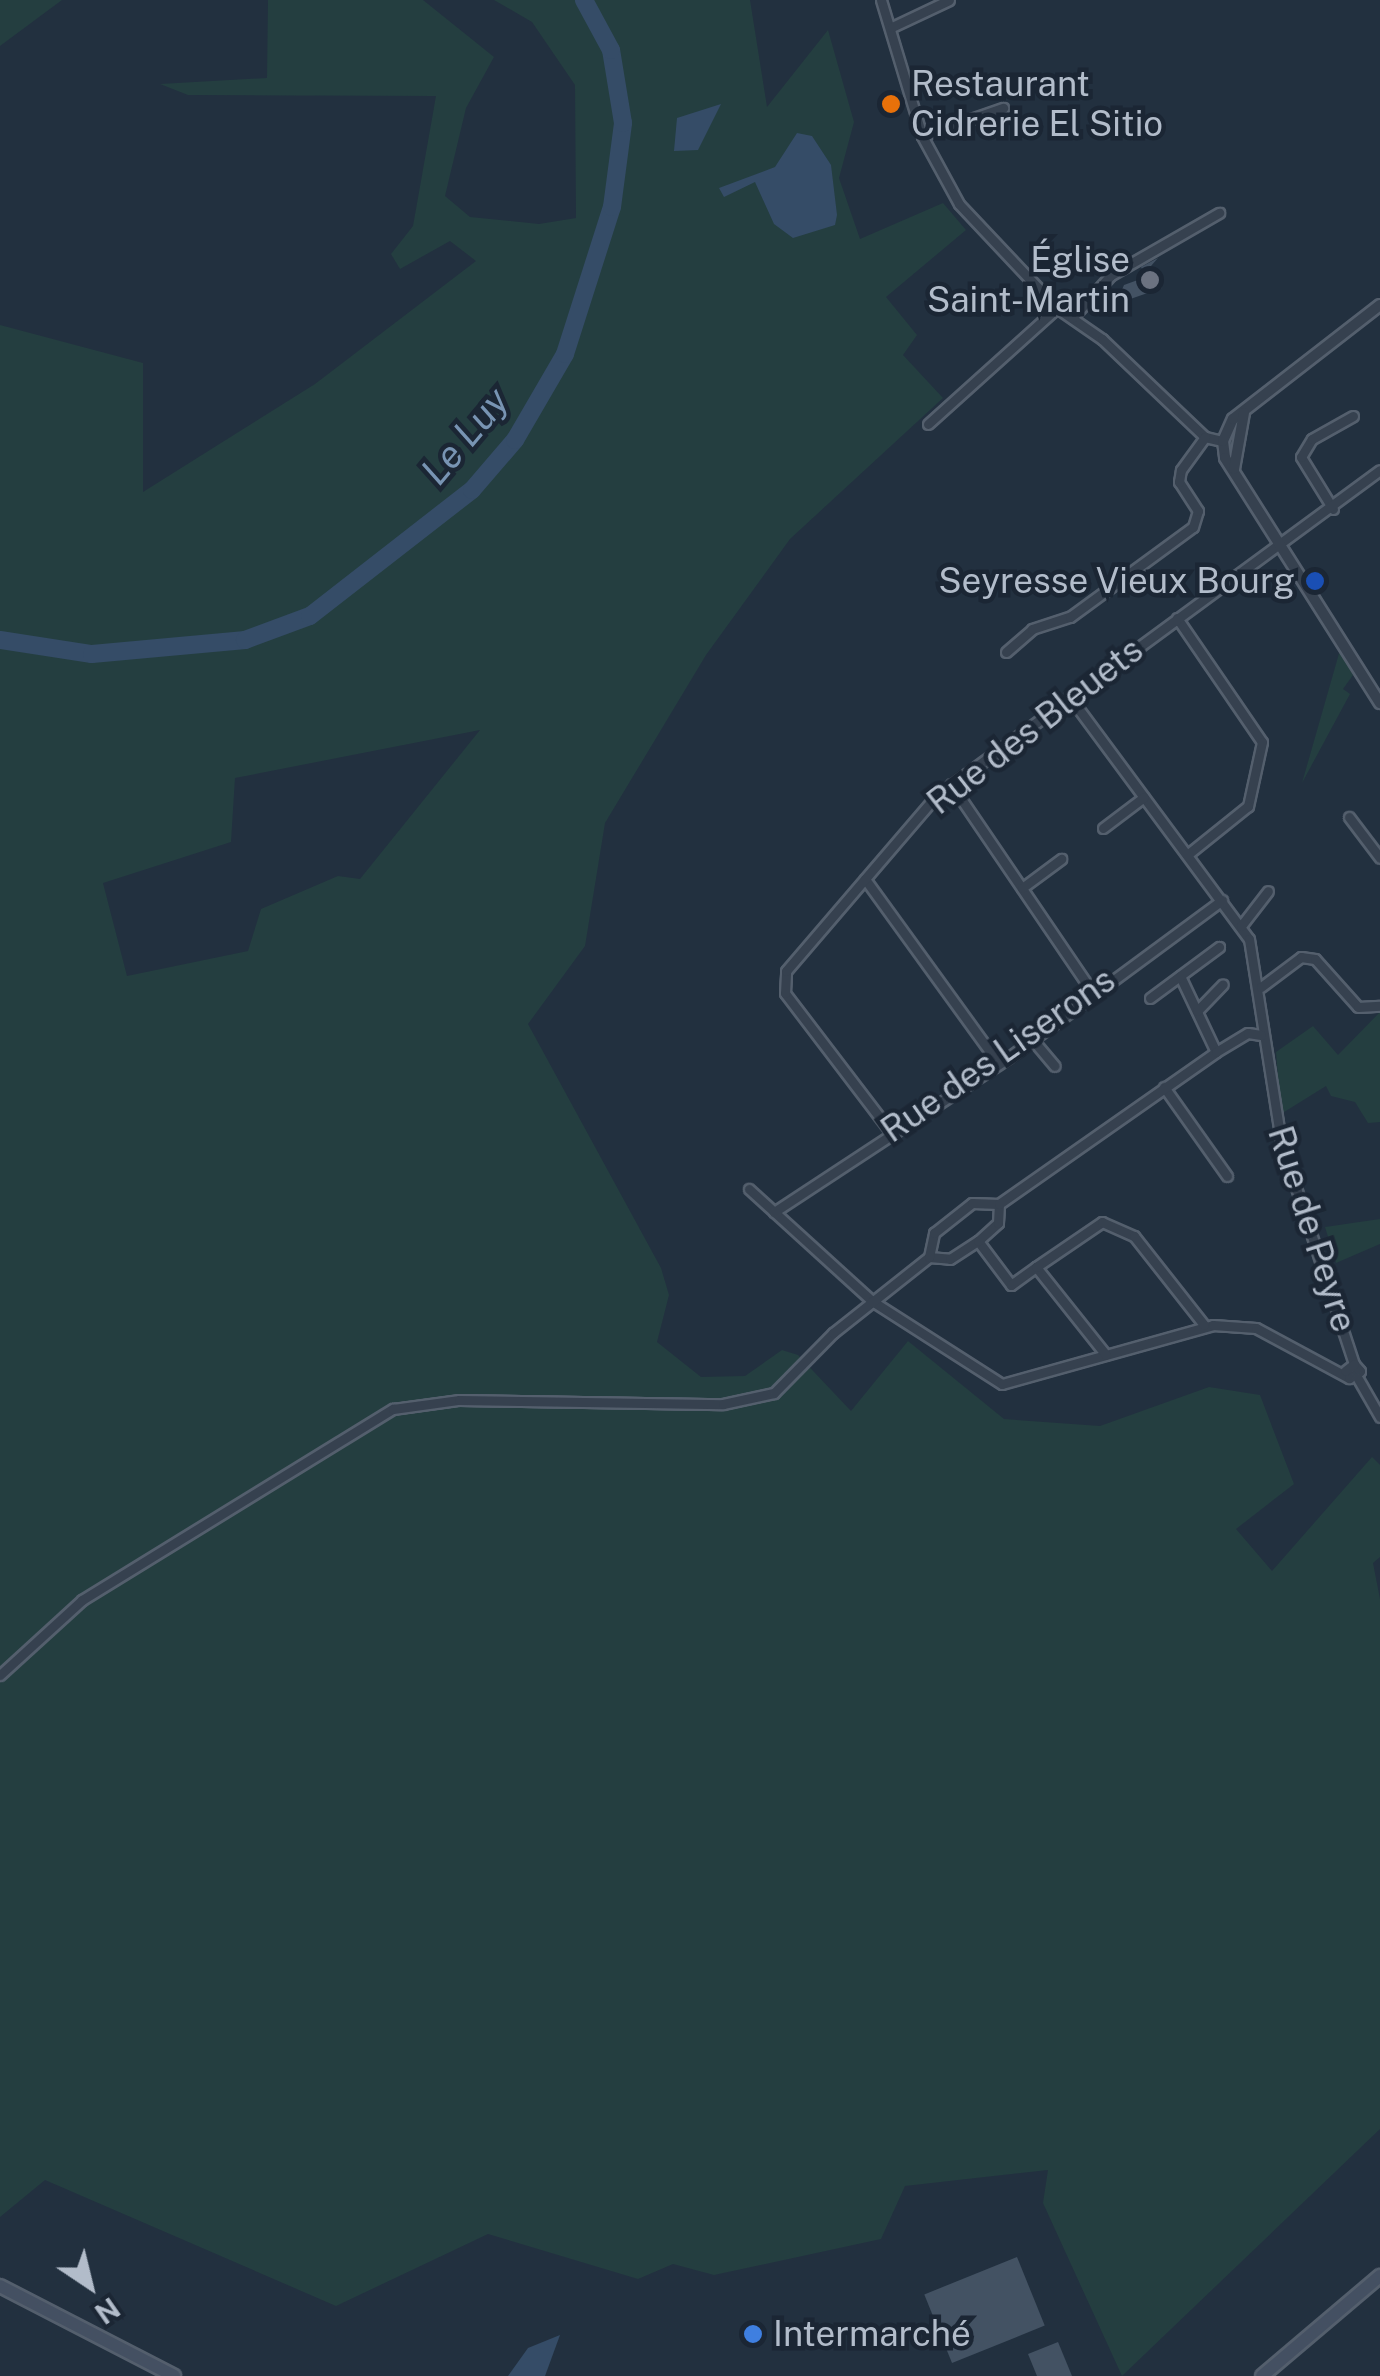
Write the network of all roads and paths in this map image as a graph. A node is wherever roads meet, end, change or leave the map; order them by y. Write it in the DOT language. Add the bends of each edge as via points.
graph roads {
  1 [pos="881,0"];
  2 [pos="949,0"];
  3 [pos="892,27"];
  4 [pos="1002,108"];
  5 [pos="922,136"];
  6 [pos="1219,213"];
  7 [pos="1380,305"];
  8 [pos="1057,308"];
  9 [pos="1072,318"];
  10 [pos="1353,416"];
  11 [pos="928,424"];
  12 [pos="1205,437"];
  13 [pos="1228,441"];
  14 [pos="1380,470"];
  15 [pos="1332,510"];
  16 [pos="1282,543"];
  17 [pos="1177,618"];
  18 [pos="1006,652"];
  19 [pos="1069,696"];
  20 [pos="1380,703"];
  21 [pos="951,784"];
  22 [pos="1144,798"];
  23 [pos="1349,817"];
  24 [pos="1103,828"];
  25 [pos="1188,854"];
  26 [pos="1380,858"];
  27 [pos="1061,859"];
  28 [pos="864,880"];
  29 [pos="1022,888"];
  30 [pos="1268,891"];
  31 [pos="1222,900"];
  32 [pos="1242,926"];
  33 [pos="1219,947"];
  34 [pos="1180,976"];
  35 [pos="1223,984"];
  36 [pos="1260,987"];
  37 [pos="1091,990"];
  38 [pos="1150,998"];
  39 [pos="1380,1006"];
  40 [pos="1197,1011"];
  41 [pos="1261,1035"];
  42 [pos="1032,1039"];
  43 [pos="1216,1052"];
  44 [pos="999,1064"];
  45 [pos="1055,1066"];
  46 [pos="1164,1087"];
  47 [pos="890,1130"];
  48 [pos="1227,1176"];
  49 [pos="749,1189"];
  50 [pos="999,1204"];
  51 [pos="774,1212"];
  52 [pos="978,1242"];
  53 [pos="930,1258"];
  54 [pos="1036,1268"];
  55 [pos="872,1301"];
  56 [pos="1204,1325"];
  57 [pos="1106,1355"];
  58 [pos="1349,1367"];
  59 [pos="1380,1416"];
  60 [pos="0,1675"];
  61 [pos="1380,2276"];
  62 [pos="0,2286"];
  63 [pos="174,2376"];
  64 [pos="1262,2376"];
  1 -- 3 [label="street"];
  2 -- 3 [label="street"];
  3 -- 5 [label="street"];
  4 -- 5 [label="street"];
  5 -- 8 [label="street" via="960,204"];
  6 -- 9 [label="street" via="1111,275"];
  7 -- 13 [label="street" via="1246,409"];
  8 -- 9 [label="street"];
  8 -- 11 [label="street"];
  9 -- 12 [label="street"];
  10 -- 15 [label="street" via="1312,440 1301,457"];
  12 -- 13 [label="street"];
  12 -- 18 [label="street" via="1180,470 1179,482 1198,511 1192,527 1070,617 1032,629"];
  13 -- 16 [label="street" via="1234,470"];
  14 -- 15 [label="street, Rue des Bleuets"];
  15 -- 16 [label="street, Rue des Bleuets"];
  16 -- 17 [label="street, Rue des Bleuets"];
  16 -- 20 [label="street"];
  17 -- 19 [label="street, Rue des Bleuets"];
  17 -- 25 [label="street" via="1262,742 1248,806"];
  19 -- 21 [label="street, Rue des Bleuets"];
  19 -- 22 [label="street"];
  21 -- 28 [label="street, Rue des Bleuets"];
  21 -- 29 [label="street"];
  22 -- 24 [label="street"];
  22 -- 25 [label="street"];
  23 -- 26 [label="street"];
  25 -- 31 [label="street"];
  27 -- 29 [label="street"];
  28 -- 44 [label="street"];
  28 -- 47 [label="street, Rue des Bleuets" via="786,971 782,987"];
  29 -- 37 [label="street"];
  30 -- 32 [label="street"];
  31 -- 32 [label="street"];
  31 -- 37 [label="street, Rue des Liserons"];
  32 -- 36 [label="street, Rue de Peyre"];
  33 -- 34 [label="street"];
  34 -- 38 [label="street"];
  34 -- 40 [label="street"];
  35 -- 40 [label="street"];
  36 -- 39 [label="street" via="1301,957 1315,959 1358,1007"];
  36 -- 41 [label="street, Rue de Peyre"];
  37 -- 42 [label="street, Rue des Liserons"];
  40 -- 43 [label="street"];
  41 -- 43 [label="street" via="1248,1033"];
  41 -- 58 [label="street, Rue de Peyre" via="1280,1142"];
  42 -- 44 [label="street, Rue des Liserons"];
  42 -- 45 [label="street"];
  43 -- 46 [label="street"];
  44 -- 47 [label="street, Rue des Liserons"];
  46 -- 48 [label="street"];
  46 -- 50 [label="street"];
  47 -- 51 [label="street, Rue des Liserons"];
  49 -- 51 [label="street"];
  50 -- 52 [label="street" via="998,1223"];
  50 -- 53 [label="street" via="972,1202 934,1233"];
  51 -- 55 [label="street"];
  52 -- 53 [label="street" via="950,1260"];
  52 -- 54 [label="street" via="1010,1285"];
  53 -- 55 [label="street"];
  54 -- 56 [label="street" via="1102,1222 1134,1236"];
  54 -- 57 [label="street"];
  55 -- 57 [label="street" via="1002,1384"];
  55 -- 60 [label="street" via="788,1385 758,1399 411,1404 248,1496 56,1618"];
  56 -- 57 [label="street"];
  56 -- 58 [label="street" via="1256,1328"];
  58 -- 59 [label="street, Rue de Peyre"];
  61 -- 64 [label="main road"];
  62 -- 63 [label="main road"];
}
